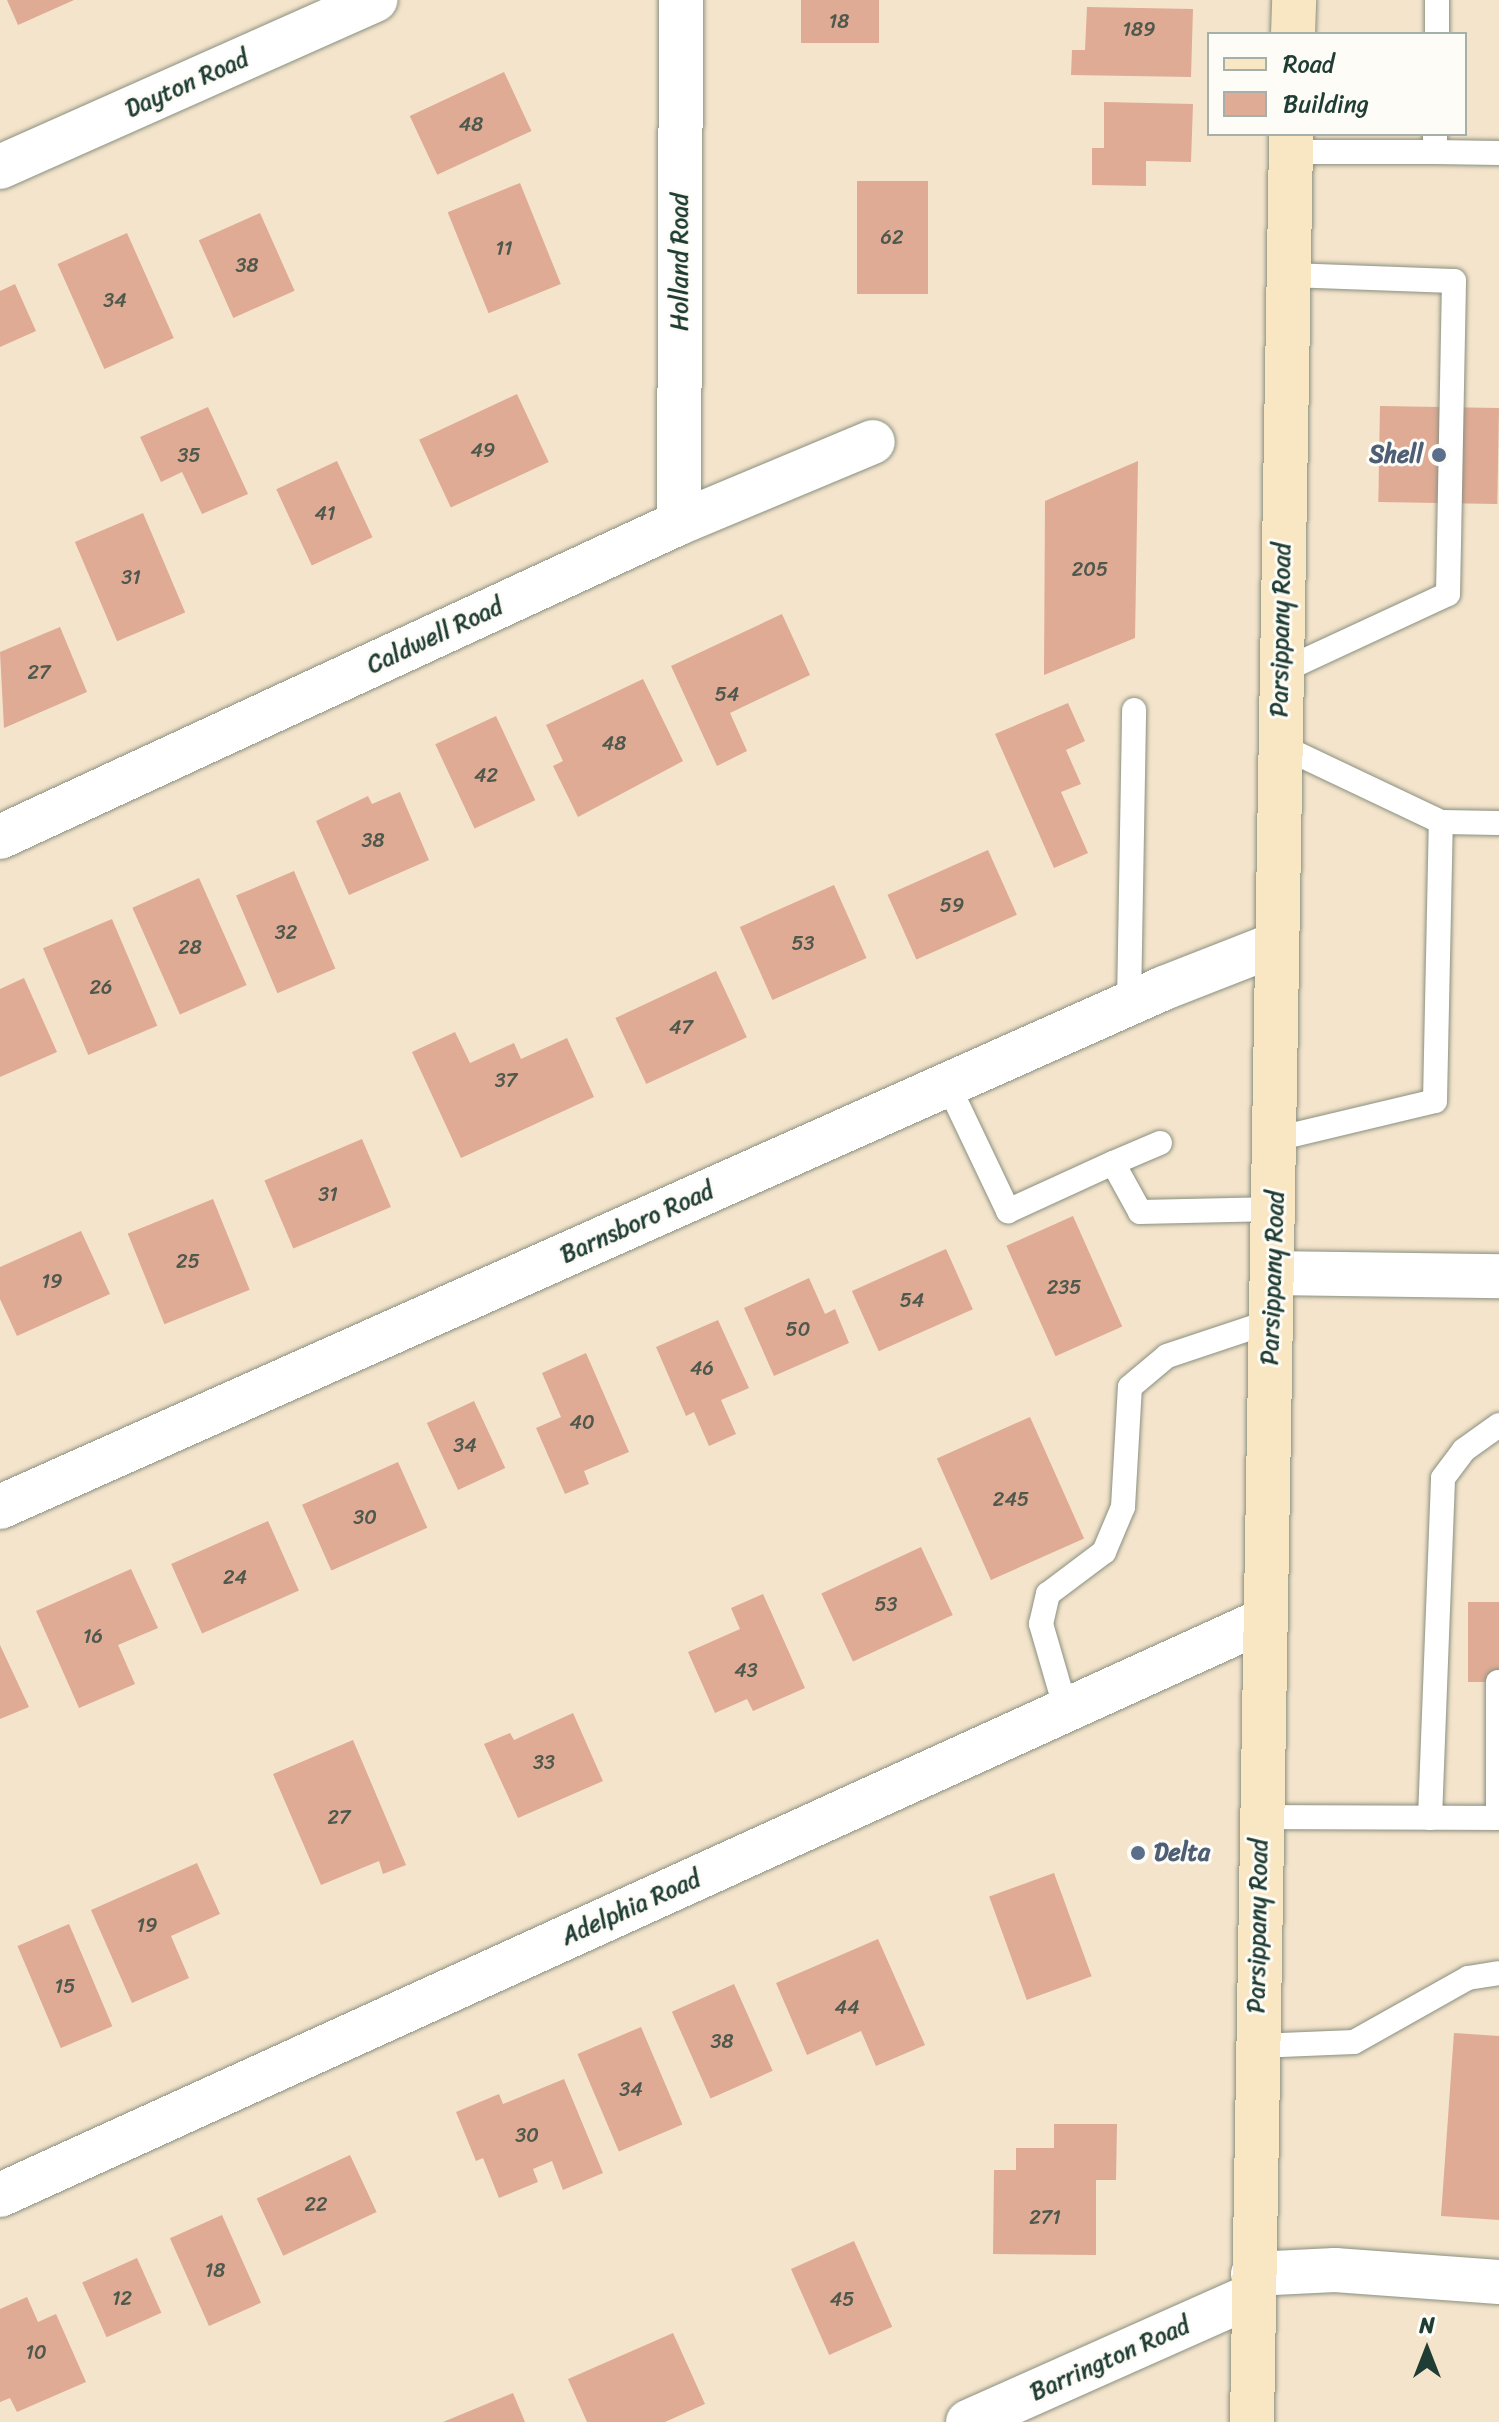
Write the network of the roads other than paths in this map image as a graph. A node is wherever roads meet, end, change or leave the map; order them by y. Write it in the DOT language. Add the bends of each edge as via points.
graph roads {
  1 [pos="375,0"];
  2 [pos="681,0"];
  3 [pos="1294,0"];
  4 [pos="1437,0"];
  5 [pos="1293,32"];
  6 [pos="1437,32"];
  7 [pos="1291,143"];
  8 [pos="1435,143"];
  9 [pos="1499,153"];
  10 [pos="0,167"];
  11 [pos="1288,275"];
  12 [pos="873,442"];
  13 [pos="679,523"];
  14 [pos="1280,672"];
  15 [pos="1134,710"];
  16 [pos="1279,745"];
  17 [pos="1441,822"];
  18 [pos="1499,823"];
  19 [pos="0,837"];
  20 [pos="1276,944"];
  21 [pos="1129,1004"];
  22 [pos="948,1085"];
  23 [pos="1276,1139"];
  24 [pos="1160,1143"];
  25 [pos="1113,1163"];
  26 [pos="1276,1209"];
  27 [pos="1274,1273"];
  28 [pos="1499,1276"];
  29 [pos="1272,1321"];
  30 [pos="1499,1425"];
  31 [pos="0,1507"];
  32 [pos="1262,1621"];
  33 [pos="1498,1682"];
  34 [pos="1066,1710"];
  35 [pos="1260,1817"];
  36 [pos="1430,1818"];
  37 [pos="1498,1818"];
  38 [pos="1499,1973"];
  39 [pos="1257,2046"];
  40 [pos="0,2195"];
  41 [pos="1499,2282"];
  42 [pos="1253,2284"];
  43 [pos="968,2422"];
  44 [pos="1252,2422"];
  1 -- 10 [label="street, Dayton Road"];
  2 -- 13 [label="street, Holland Road"];
  3 -- 5 [label="main road"];
  4 -- 6 [label="lane"];
  7 -- 8 [label="lane"];
  7 -- 11 [label="main road, Parsippany Road"];
  8 -- 9 [label="lane"];
  11 -- 14 [label="main road, Parsippany Road"];
  11 -- 14 [label="lane" via="1454,281 1448,594"];
  12 -- 13 [label="street, Caldwell Road"];
  13 -- 19 [label="street, Caldwell Road"];
  14 -- 16 [label="main road, Parsippany Road"];
  15 -- 21 [label="lane"];
  16 -- 17 [label="lane"];
  16 -- 20 [label="main road, Parsippany Road"];
  17 -- 18 [label="lane"];
  17 -- 23 [label="lane" via="1435,1101"];
  20 -- 21 [label="street, Barnsboro Road"];
  20 -- 23 [label="main road, Parsippany Road"];
  21 -- 22 [label="street, Barnsboro Road"];
  22 -- 25 [label="lane" via="1008,1211"];
  22 -- 31 [label="street, Barnsboro Road"];
  23 -- 26 [label="main road, Parsippany Road"];
  24 -- 25 [label="lane"];
  25 -- 26 [label="lane" via="1140,1212"];
  26 -- 27 [label="main road, Parsippany Road"];
  27 -- 28 [label="street"];
  27 -- 29 [label="main road, Parsippany Road"];
  29 -- 32 [label="main road, Parsippany Road"];
  29 -- 34 [label="lane" via="1167,1356 1130,1387 1123,1507 1104,1552 1048,1594 1041,1624"];
  30 -- 36 [label="lane" via="1464,1450 1443,1478"];
  32 -- 34 [label="street, Adelphia Road"];
  32 -- 35 [label="main road, Parsippany Road"];
  33 -- 37 [label="lane"];
  34 -- 40 [label="street, Adelphia Road"];
  35 -- 36 [label="lane"];
  35 -- 39 [label="main road, Parsippany Road"];
  36 -- 37 [label="lane"];
  38 -- 39 [label="lane" via="1468,1978 1354,2042"];
  39 -- 42 [label="main road, Parsippany Road"];
  41 -- 42 [label="street" via="1335,2270"];
  42 -- 43 [label="street, Barrington Road"];
  42 -- 44 [label="main road, Parsippany Road"];
}
